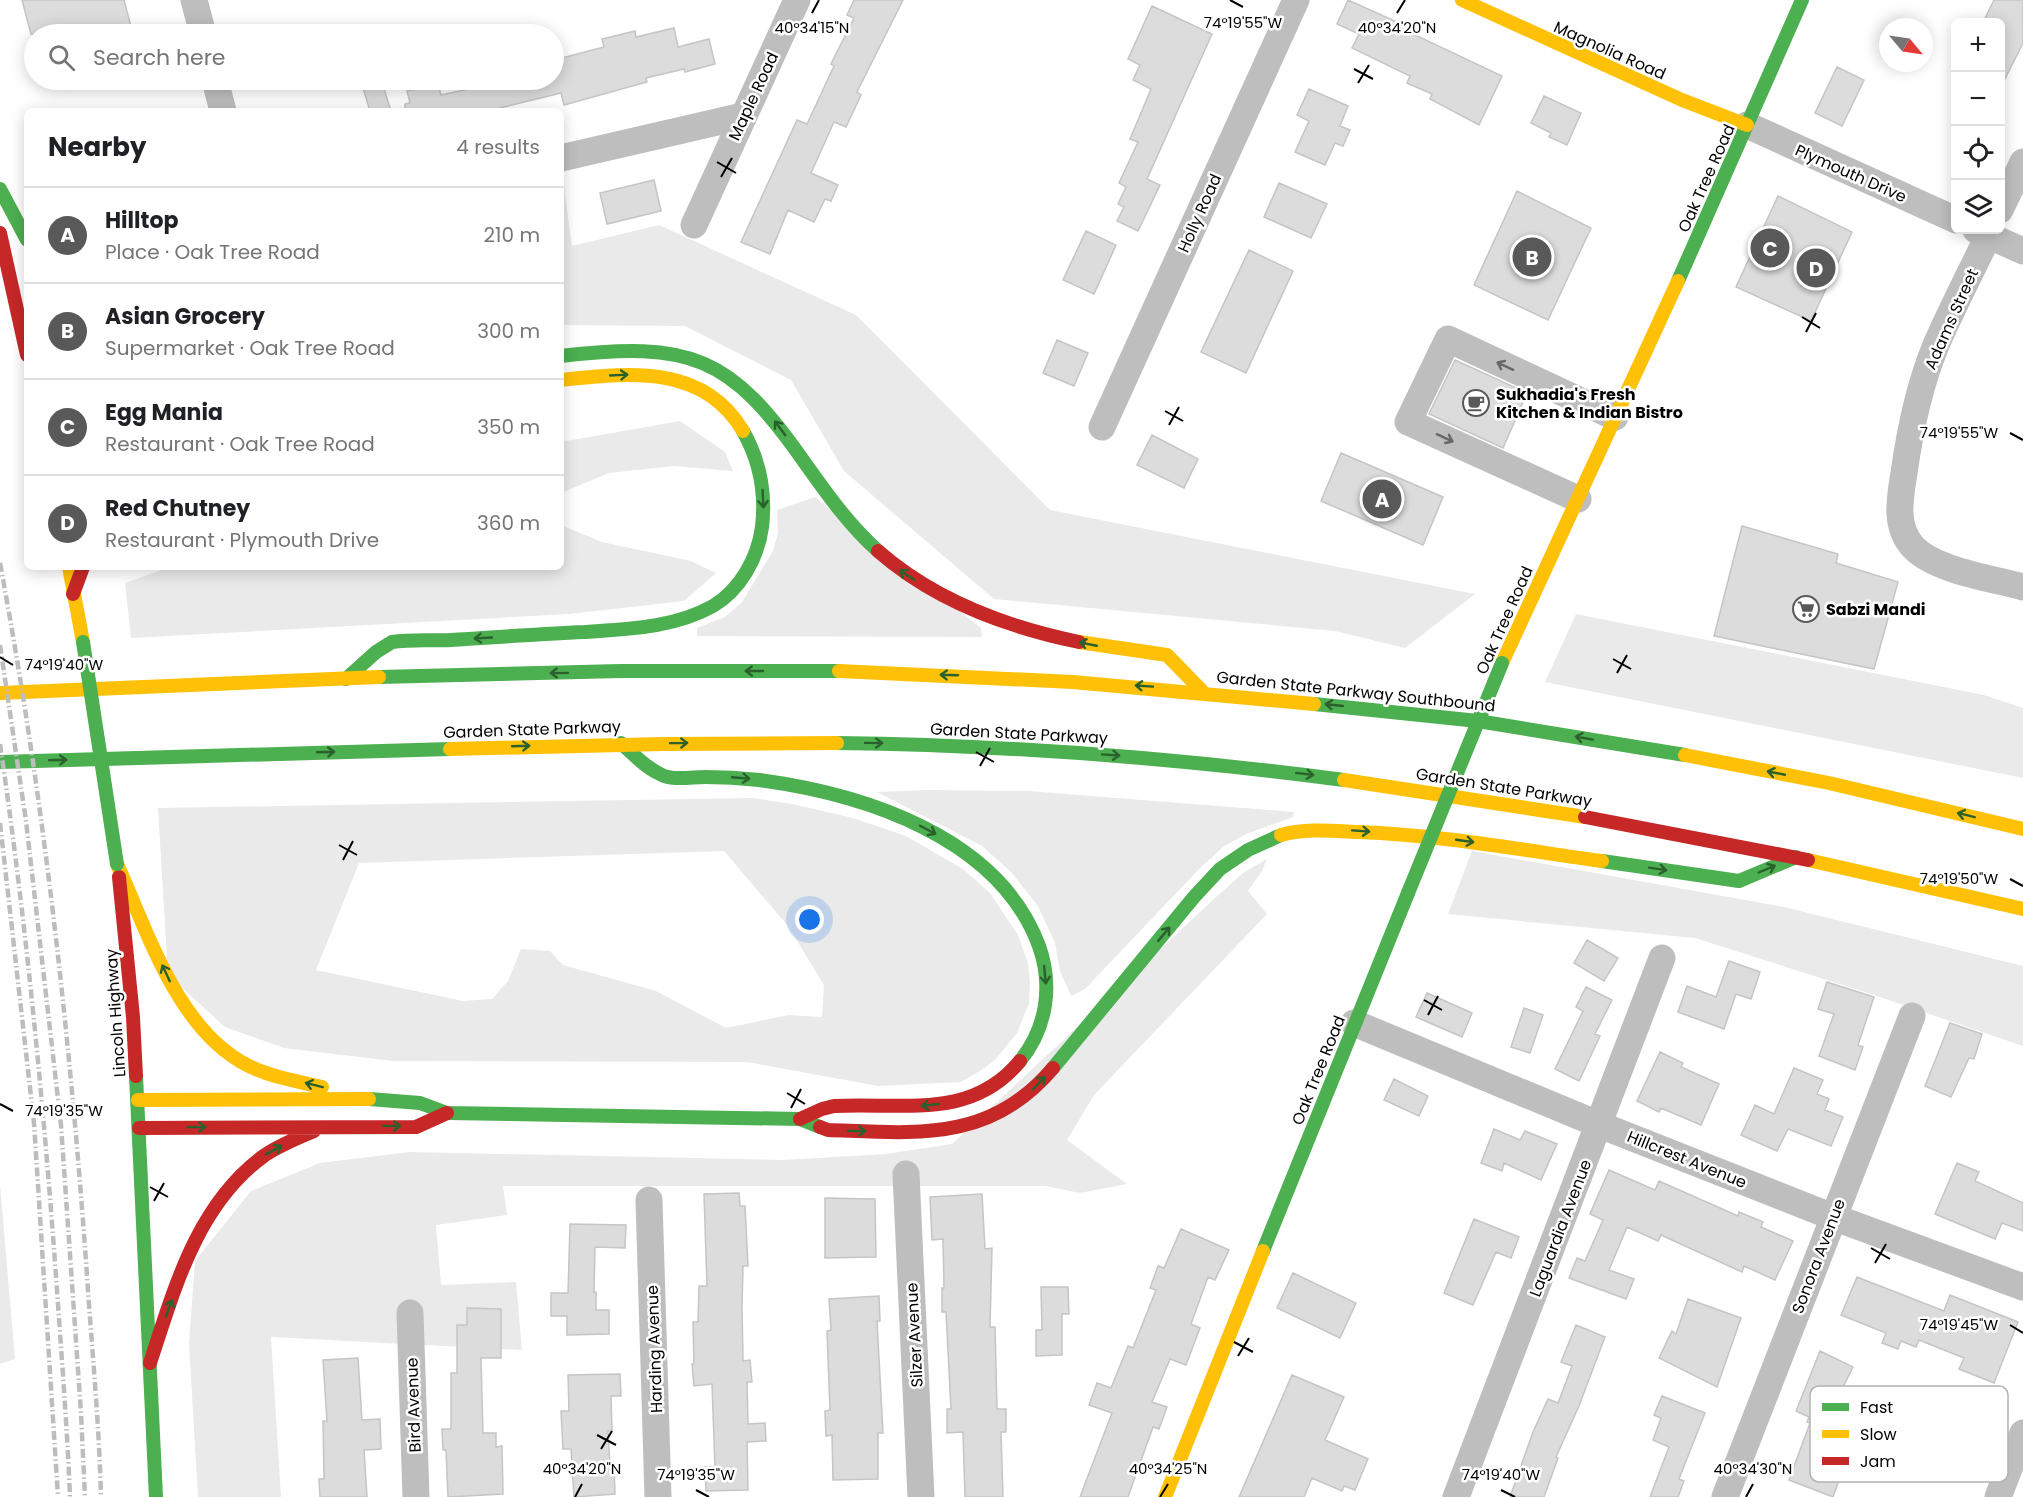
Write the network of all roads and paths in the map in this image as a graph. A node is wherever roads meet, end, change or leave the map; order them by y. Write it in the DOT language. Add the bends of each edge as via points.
graph roads {
  1 [pos="194,0"];
  2 [pos="797,0"];
  3 [pos="1296,0"];
  4 [pos="1462,0"];
  5 [pos="1802,0"];
  6 [pos="200,24"];
  7 [pos="218,90"];
  8 [pos="222,108"];
  9 [pos="743,116"];
  10 [pos="1747,125"];
  11 [pos="564,157"];
  12 [pos="2023,162"];
  13 [pos="0,189"];
  14 [pos="2005,201"];
  15 [pos="1951,218"];
  16 [pos="694,225"];
  17 [pos="0,233"];
  18 [pos="24,234"];
  19 [pos="1984,234"];
  20 [pos="1991,234"];
  21 [pos="2023,251"];
  22 [pos="24,341"];
  23 [pos="564,356"];
  24 [pos="564,380"];
  25 [pos="1615,417"];
  26 [pos="1102,427"];
  27 [pos="1578,499"];
  28 [pos="69,570"];
  29 [pos="82,570"];
  30 [pos="2023,586"];
  31 [pos="73,594"];
  32 [pos="346,679"];
  33 [pos="1202,691"];
  34 [pos="0,693"];
  35 [pos="621,743"];
  36 [pos="0,762"];
  37 [pos="2023,829"];
  38 [pos="1796,857"];
  39 [pos="117,864"];
  40 [pos="2023,909"];
  41 [pos="1662,958"];
  42 [pos="1912,1016"];
  43 [pos="1354,1023"];
  44 [pos="370,1099"];
  45 [pos="138,1100"];
  46 [pos="447,1113"];
  47 [pos="801,1119"];
  48 [pos="1600,1125"];
  49 [pos="325,1126"];
  50 [pos="139,1128"];
  51 [pos="906,1174"];
  52 [pos="649,1200"];
  53 [pos="1833,1218"];
  54 [pos="2023,1287"];
  55 [pos="410,1313"];
  56 [pos="150,1363"];
  57 [pos="2023,1433"];
  58 [pos="2008,1471"];
  59 [pos="2004,1482"];
  60 [pos="156,1497"];
  61 [pos="416,1497"];
  62 [pos="658,1497"];
  63 [pos="921,1497"];
  64 [pos="1165,1497"];
  65 [pos="1456,1497"];
  66 [pos="1725,1497"];
  67 [pos="1998,1497"];
  1 -- 6 [label="street"];
  2 -- 9 [label="street, Maple Road"];
  3 -- 26 [label="street, Holly Road"];
  4 -- 10 [label="main road, Magnolia Road" via="1682,100"];
  5 -- 10 [label="main road, Oak Tree Road"];
  7 -- 8 [label="street"];
  9 -- 11 [label="street"];
  9 -- 16 [label="street, Maple Road"];
  10 -- 15 [label="street, Plymouth Drive"];
  10 -- 25 [label="main road, Oak Tree Road"];
  12 -- 14 [label="street"];
  13 -- 18 [label="main road"];
  17 -- 22 [label="main road"];
  19 -- 30 [label="street, Adams Street" via="1922,387 1909,440 1899,517 1903,533 1913,547 1933,563"];
  20 -- 21 [label="street"];
  33 -- 23 [label="main road, one-way" via="1166,655 1083,643 1020,627 950,600 910,578 851,524 757,400 719,369 659,351"];
  24 -- 32 [label="main road, one-way" via="632,374 671,378 705,392 734,416 753,448 764,503 760,541 745,574 720,601 678,620 601,630 389,642"];
  25 -- 27 [label="main road, Oak Tree Road"];
  25 -- 27 [label="street, one-way" via="1448,339 1408,422"];
  27 -- 43 [label="main road, Oak Tree Road, bridge" via="1502,663"];
  28 -- 31 [label="main road, Lincoln Highway"];
  29 -- 31 [label="main road"];
  31 -- 39 [label="main road, Lincoln Highway, bridge"];
  33 -- 32 [label="main road, one-way" via="832,671 587,672"];
  32 -- 34 [label="main road"];
  37 -- 33 [label="main road, Garden State Parkway Southbound, one-way" via="1797,777 1506,725"];
  36 -- 35 [label="main road, Garden State Parkway, one-way"];
  35 -- 38 [label="main road, Garden State Parkway, one-way" via="876,743 1036,750 1209,764 1357,781 1556,811"];
  35 -- 47 [label="main road, one-way" via="662,776 728,777 777,783 849,799 909,820 988,870 1030,925 1045,966 1047,997 1040,1027 1027,1053 1007,1075 981,1092 951,1102 828,1107"];
  38 -- 40 [label="main road, Garden State Parkway"];
  47 -- 38 [label="main road, one-way" via="828,1130 915,1133 984,1121 1000,1113 1044,1078 1220,869 1248,850 1284,834 1319,830 1455,840 1739,881"];
  44 -- 39 [label="main road, one-way" via="272,1075 246,1064 212,1040 180,1000"];
  39 -- 45 [label="main road, Lincoln Highway"];
  41 -- 48 [label="street, Laguardia Avenue"];
  42 -- 53 [label="street, Sonora Avenue"];
  43 -- 48 [label="street, Hillcrest Avenue"];
  43 -- 64 [label="main road, Oak Tree Road"];
  44 -- 45 [label="main road"];
  44 -- 46 [label="main road" via="420,1103"];
  45 -- 50 [label="main road, Lincoln Highway"];
  46 -- 47 [label="main road"];
  49 -- 46 [label="main road, one-way" via="416,1127"];
  48 -- 53 [label="street, Hillcrest Avenue"];
  48 -- 65 [label="street, Laguardia Avenue"];
  50 -- 49 [label="main road, one-way"];
  56 -- 49 [label="main road, one-way" via="186,1259 212,1208 266,1154"];
  50 -- 56 [label="main road, Lincoln Highway"];
  51 -- 63 [label="street, Silzer Avenue"];
  52 -- 62 [label="street, Harding Avenue"];
  53 -- 54 [label="street, Hillcrest Avenue"];
  53 -- 66 [label="street, Sonora Avenue"];
  55 -- 61 [label="street, Bird Avenue"];
  56 -- 60 [label="main road, Lincoln Highway"];
  57 -- 58 [label="street"];
  59 -- 67 [label="street"];
}
